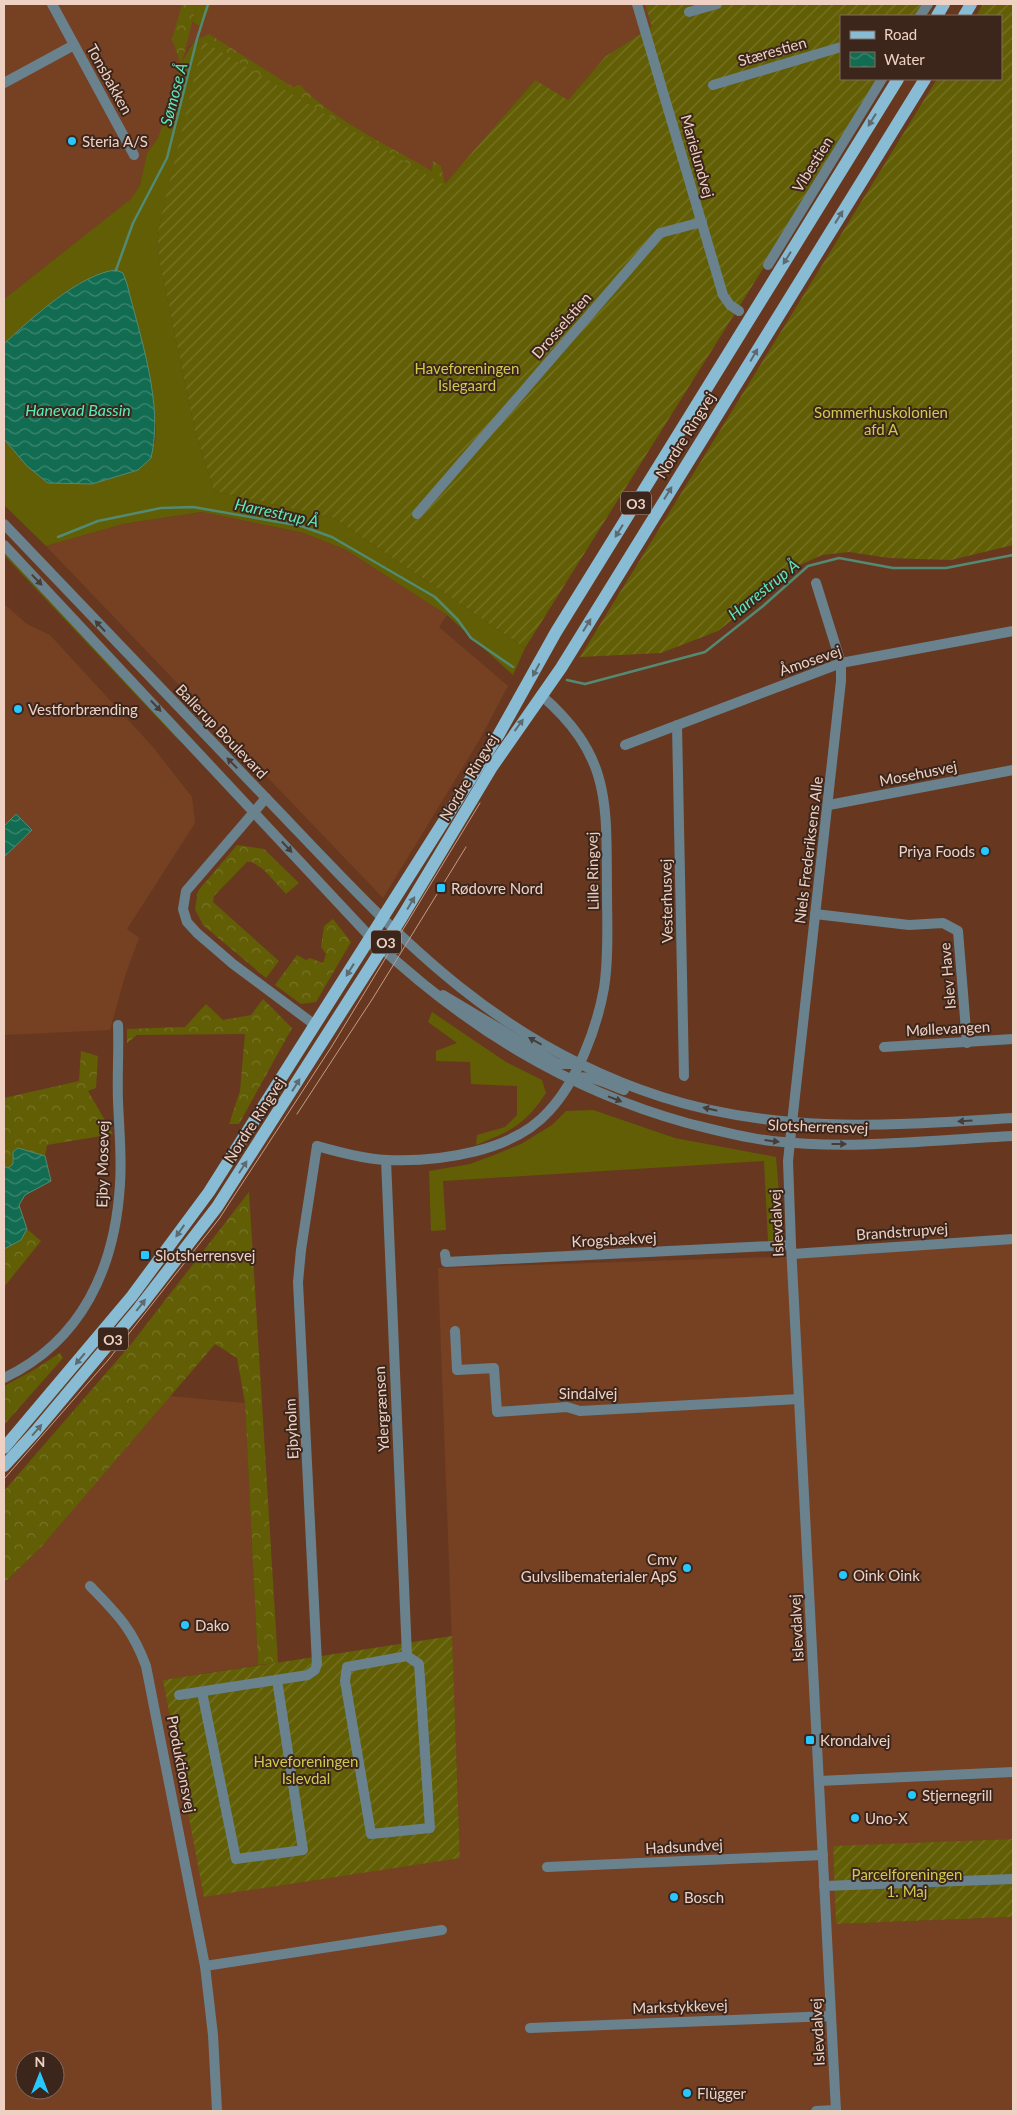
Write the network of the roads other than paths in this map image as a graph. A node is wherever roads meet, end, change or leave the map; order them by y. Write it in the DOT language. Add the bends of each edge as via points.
graph roads {
  1 [pos="52,4"];
  2 [pos="637,4"];
  3 [pos="717,4"];
  4 [pos="928,4"];
  5 [pos="944,4"];
  6 [pos="971,4"];
  7 [pos="689,12"];
  8 [pos="921,15"];
  9 [pos="938,15"];
  10 [pos="965,15"];
  11 [pos="74,45"];
  12 [pos="840,47"];
  13 [pos="881,80"];
  14 [pos="897,80"];
  15 [pos="924,80"];
  16 [pos="4,83"];
  17 [pos="713,84"];
  18 [pos="134,154"];
  19 [pos="702,222"];
  20 [pos="768,265"];
  21 [pos="739,311"];
  22 [pos="417,514"];
  23 [pos="4,524"];
  24 [pos="4,545"];
  25 [pos="816,583"];
  26 [pos="1013,631"];
  27 [pos="841,663"];
  28 [pos="541,695"];
  29 [pos="677,725"];
  30 [pos="624,745"];
  31 [pos="1013,770"];
  32 [pos="266,798"];
  33 [pos="829,805"];
  34 [pos="253,812"];
  35 [pos="815,914"];
  36 [pos="421,956"];
  37 [pos="408,973"];
  38 [pos="426,987"];
  39 [pos="118,1025"];
  40 [pos="315,1025"];
  41 [pos="1013,1039"];
  42 [pos="968,1043"];
  43 [pos="884,1047"];
  44 [pos="578,1064"];
  45 [pos="684,1076"];
  46 [pos="570,1080"];
  47 [pos="691,1105"];
  48 [pos="1013,1118"];
  49 [pos="792,1123"];
  50 [pos="1013,1136"];
  51 [pos="790,1143"];
  52 [pos="386,1160"];
  53 [pos="1013,1239"];
  54 [pos="792,1250"];
  55 [pos="445,1254"];
  56 [pos="455,1331"];
  57 [pos="4,1378"];
  58 [pos="799,1399"];
  59 [pos="4,1448"];
  60 [pos="4,1466"];
  61 [pos="90,1586"];
  62 [pos="407,1656"];
  63 [pos="276,1680"];
  64 [pos="202,1692"];
  65 [pos="179,1695"];
  66 [pos="1013,1772"];
  67 [pos="819,1781"];
  68 [pos="823,1855"];
  69 [pos="547,1867"];
  70 [pos="1013,1879"];
  71 [pos="824,1886"];
  72 [pos="442,1930"];
  73 [pos="205,1966"];
  74 [pos="831,2016"];
  75 [pos="530,2028"];
  76 [pos="218,2111"];
  77 [pos="816,2111"];
  78 [pos="836,2111"];
  1 -- 11 [label="street, Tonsbakken"];
  2 -- 19 [label="street, Marielundvej"];
  3 -- 7 [label="street"];
  4 -- 8 [label="street"];
  5 -- 9 [label="main road"];
  6 -- 10 [label="main road"];
  11 -- 16 [label="street, Tonsbakken"];
  11 -- 18 [label="street, Tonsbakken"];
  12 -- 17 [label="street, Stærestien"];
  13 -- 20 [label="street, Vibestien"];
  14 -- 40 [label="main road, Nordre Ringvej / O3, one-way" via="556,632 499,734"];
  28 -- 15 [label="main road, Nordre Ringvej / O3, one-way"];
  19 -- 21 [label="street, Marielundvej" via="723,295"];
  19 -- 22 [label="street, Drosselstien" via="660,233"];
  32 -- 23 [label="street, Ballerup Boulevard, one-way"];
  24 -- 34 [label="street, Ballerup Boulevard, one-way"];
  25 -- 27 [label="street, Niels Frederiksens Alle"];
  26 -- 27 [label="street, Åmosevej"];
  27 -- 29 [label="street, Åmosevej"];
  27 -- 33 [label="street, Niels Frederiksens Alle"];
  28 -- 44 [label="street, Lille Ringvej" via="582,737 597,769 604,796 607,961 599,1011"];
  60 -- 28 [label="main road, Nordre Ringvej / O3, one-way" via="139,1308 217,1207 402,917 492,767"];
  29 -- 30 [label="street, Åmosevej"];
  29 -- 45 [label="street, Vesterhusvej"];
  31 -- 33 [label="street, Mosehusvej"];
  32 -- 34 [label="street"];
  32 -- 36 [label="street, Ballerup Boulevard"];
  33 -- 35 [label="street, Niels Frederiksens Alle"];
  34 -- 37 [label="street, Ballerup Boulevard, one-way"];
  34 -- 40 [label="street" via="186,891 183,909 187,922 197,933"];
  35 -- 42 [label="street, Islev Have" via="909,925 942,923 958,931"];
  35 -- 49 [label="street, Niels Frederiksens Alle"];
  44 -- 36 [label="street, Slotsherrensvej, one-way" via="491,1013"];
  37 -- 38 [label="street, Slotsherrensvej"];
  38 -- 44 [label="street, Slotsherrensvej" via="458,1002 546,1058 558,1064"];
  38 -- 46 [label="street, Slotsherrensvej" via="529,1059"];
  39 -- 57 [label="street, Ejby Mosevej" via="120,1183 115,1231 105,1267 70,1330 28,1367"];
  40 -- 59 [label="main road, Nordre Ringvej / O3, one-way" via="209,1192 164,1254 79,1361"];
  41 -- 42 [label="street, Møllevangen"];
  42 -- 43 [label="street, Møllevangen"];
  44 -- 46 [label="street"];
  44 -- 47 [label="street, Slotsherrensvej" via="663,1098"];
  46 -- 47 [label="street, Slotsherrensvej" via="591,1077 658,1102 680,1107"];
  46 -- 51 [label="street, Slotsherrensvej, one-way" via="659,1115 713,1130"];
  46 -- 52 [label="street" via="549,1112 507,1140 474,1152 442,1158"];
  49 -- 47 [label="street, Slotsherrensvej, one-way"];
  48 -- 49 [label="street, Slotsherrensvej, one-way" via="882,1126"];
  49 -- 51 [label="street, Niels Frederiksens Alle"];
  51 -- 50 [label="street, Slotsherrensvej, one-way" via="881,1144"];
  51 -- 54 [label="street, Islevdalvej"];
  52 -- 62 [label="street, Ydergrænsen"];
  52 -- 63 [label="street, Ejbyholm" via="317,1146 298,1282 317,1664 308,1675"];
  53 -- 54 [label="street, Brandstrupvej"];
  54 -- 55 [label="street, Krogsbækvej" via="446,1262"];
  54 -- 58 [label="street, Islevdalvej"];
  56 -- 58 [label="street, Sindalvej" via="457,1370 494,1368 497,1412 567,1407 580,1411"];
  58 -- 67 [label="street, Islevdalvej"];
  61 -- 73 [label="street, Produktionsvej" via="131,1631 146,1666"];
  62 -- 62 [label="street" via="347,1667 346,1682 371,1834 430,1828 419,1664"];
  63 -- 64 [label="street, Ejbyholm"];
  63 -- 64 [label="street" via="303,1850 236,1859"];
  64 -- 65 [label="street, Ejbyholm"];
  66 -- 67 [label="street"];
  67 -- 68 [label="street, Islevdalvej"];
  68 -- 69 [label="street, Hadsundvej"];
  68 -- 71 [label="street, Islevdalvej"];
  70 -- 71 [label="street"];
  71 -- 74 [label="street, Islevdalvej"];
  72 -- 73 [label="street"];
  73 -- 76 [label="street, Produktionsvej" via="214,2035"];
  74 -- 75 [label="street, Markstykkevej"];
  74 -- 78 [label="street, Islevdalvej"];
  77 -- 78 [label="street"];
}
